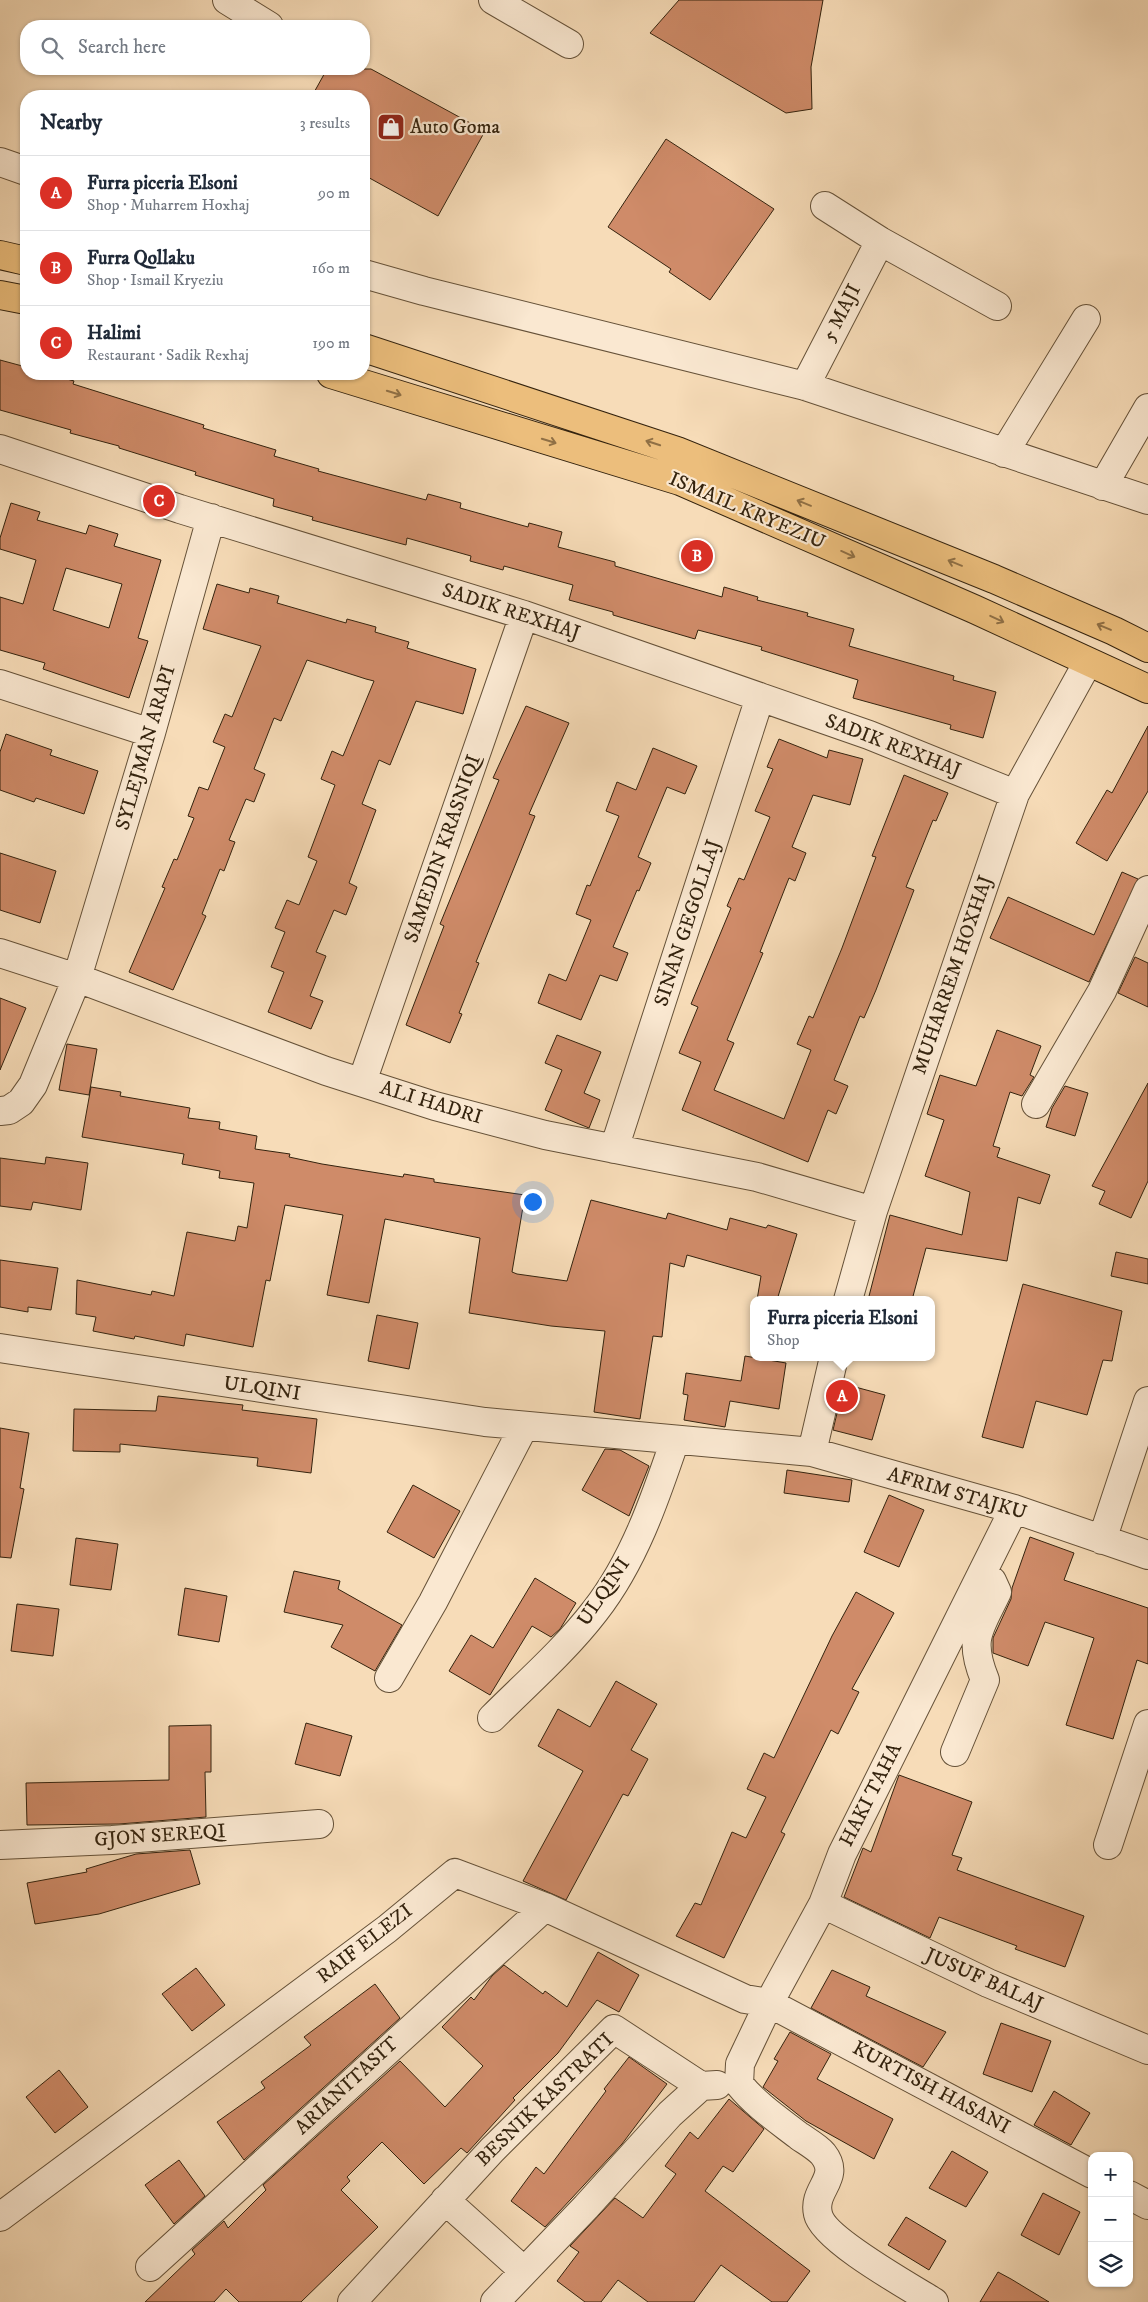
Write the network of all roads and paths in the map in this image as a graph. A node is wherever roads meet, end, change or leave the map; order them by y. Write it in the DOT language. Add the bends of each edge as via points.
graph roads {
  1 [pos="227,0"];
  2 [pos="493,0"];
  3 [pos="259,20"];
  4 [pos="569,44"];
  5 [pos="0,162"];
  6 [pos="20,169"];
  7 [pos="824,206"];
  8 [pos="880,241"];
  9 [pos="0,255"];
  10 [pos="20,260"];
  11 [pos="370,276"];
  12 [pos="0,295"];
  13 [pos="20,299"];
  14 [pos="997,306"];
  15 [pos="1086,319"];
  16 [pos="370,350"];
  17 [pos="350,380"];
  18 [pos="805,386"];
  19 [pos="1148,408"];
  20 [pos="0,449"];
  21 [pos="1004,453"];
  22 [pos="1103,486"];
  23 [pos="1148,500"];
  24 [pos="211,518"];
  25 [pos="524,615"];
  26 [pos="1148,648"];
  27 [pos="1088,662"];
  28 [pos="0,684"];
  29 [pos="1148,688"];
  30 [pos="760,697"];
  31 [pos="151,733"];
  32 [pos="1015,794"];
  33 [pos="1148,890"];
  34 [pos="0,953"];
  35 [pos="76,978"];
  36 [pos="362,1082"];
  37 [pos="1036,1104"];
  38 [pos="0,1111"];
  39 [pos="614,1149"];
  40 [pos="873,1211"];
  41 [pos="849,1296"];
  42 [pos="0,1348"];
  43 [pos="833,1361"];
  44 [pos="1148,1401"];
  45 [pos="524,1426"];
  46 [pos="675,1440"];
  47 [pos="812,1452"];
  48 [pos="1014,1510"];
  49 [pos="1102,1540"];
  50 [pos="1148,1555"];
  51 [pos="982,1573"];
  52 [pos="390,1678"];
  53 [pos="492,1718"];
  54 [pos="1148,1724"];
  55 [pos="955,1752"];
  56 [pos="319,1824"];
  57 [pos="0,1845"];
  58 [pos="1108,1845"];
  59 [pos="823,1904"];
  60 [pos="545,1907"];
  61 [pos="769,2003"];
  62 [pos="1148,2050"];
  63 [pos="738,2084"];
  64 [pos="701,2086"];
  65 [pos="1088,2172"];
  66 [pos="1133,2196"];
  67 [pos="445,2200"];
  68 [pos="1148,2205"];
  69 [pos="0,2217"];
  70 [pos="150,2268"];
  71 [pos="524,2271"];
  72 [pos="352,2302"];
  73 [pos="495,2302"];
  74 [pos="934,2302"];
  1 -- 3 [label="street"];
  2 -- 4 [label="street"];
  5 -- 6 [label="street"];
  7 -- 8 [label="street"];
  8 -- 14 [label="street"];
  8 -- 18 [label="street, 5 MAJI"];
  9 -- 10 [label="main road"];
  11 -- 18 [label="street"];
  12 -- 13 [label="main road"];
  15 -- 21 [label="street"];
  26 -- 16 [label="main road, ISMAIL KRYEZIU, one-way" via="994,579 676,451"];
  17 -- 27 [label="main road, ISMAIL KRYEZIU, one-way" via="680,481"];
  18 -- 21 [label="street"];
  19 -- 22 [label="street"];
  20 -- 24 [label="street, SADIK REXHAJ"];
  21 -- 22 [label="street"];
  22 -- 23 [label="street"];
  24 -- 25 [label="street, SADIK REXHAJ"];
  24 -- 31 [label="street, SYLEJMAN ARAPI"];
  25 -- 30 [label="street, SADIK REXHAJ"];
  25 -- 36 [label="street, SAMEDIN KRASNIQI"];
  27 -- 29 [label="main road, ISMAIL KRYEZIU"];
  27 -- 32 [label="street, MUHARREM HOXHAJ"];
  28 -- 31 [label="street"];
  30 -- 32 [label="street, SADIK REXHAJ" via="869,735"];
  30 -- 39 [label="street, SINAN GEGOLLAJ"];
  31 -- 35 [label="street, SYLEJMAN ARAPI"];
  32 -- 40 [label="street, MUHARREM HOXHAJ"];
  33 -- 37 [label="street" via="1102,991"];
  34 -- 35 [label="street, ALI HADRI"];
  35 -- 36 [label="street, ALI HADRI"];
  35 -- 38 [label="street, SYLEJMAN ARAPI" via="33,1085 21,1102 9,1110"];
  36 -- 39 [label="street, ALI HADRI" via="435,1106 544,1135"];
  39 -- 40 [label="street, ALI HADRI" via="757,1177"];
  40 -- 41 [label="street, MUHARREM HOXHAJ"];
  42 -- 45 [label="street, ULQINI" via="217,1383"];
  43 -- 47 [label="street"];
  44 -- 49 [label="street"];
  45 -- 46 [label="street, ULQINI"];
  45 -- 52 [label="street"];
  46 -- 47 [label="street, ULQINI"];
  46 -- 53 [label="street, ULQINI" via="655,1500 622,1570 595,1611"];
  47 -- 48 [label="street, AFRIM STAJKU"];
  48 -- 49 [label="street, AFRIM STAJKU"];
  48 -- 51 [label="street, HAKI TAHA"];
  49 -- 50 [label="street, AFRIM STAJKU"];
  51 -- 55 [label="street" via="992,1580 997,1592 977,1634 976,1657 985,1680"];
  51 -- 59 [label="street, HAKI TAHA" via="842,1854"];
  54 -- 58 [label="street"];
  56 -- 57 [label="street, GJON SEREQI"];
  59 -- 61 [label="street, HAKI TAHA"];
  59 -- 62 [label="street, JUSUF BALAJ" via="988,1983"];
  60 -- 61 [label="street, RAIF ELEZI" via="745,1999"];
  60 -- 69 [label="street, RAIF ELEZI" via="455,1873 387,1929"];
  60 -- 70 [label="street, ARIANITASIT"];
  61 -- 63 [label="street, HAKI TAHA" via="740,2064"];
  61 -- 65 [label="street, KURTISH HASANI"];
  63 -- 64 [label="street"];
  63 -- 74 [label="street" via="754,2102 822,2154 830,2166 829,2178 818,2196 818,2214 825,2229"];
  64 -- 67 [label="street, BESNIK KASTRATI" via="614,2029"];
  64 -- 71 [label="street" via="670,2114"];
  66 -- 68 [label="street"];
  67 -- 71 [label="street"];
  67 -- 72 [label="street, BESNIK KASTRATI"];
  71 -- 73 [label="street"];
}
